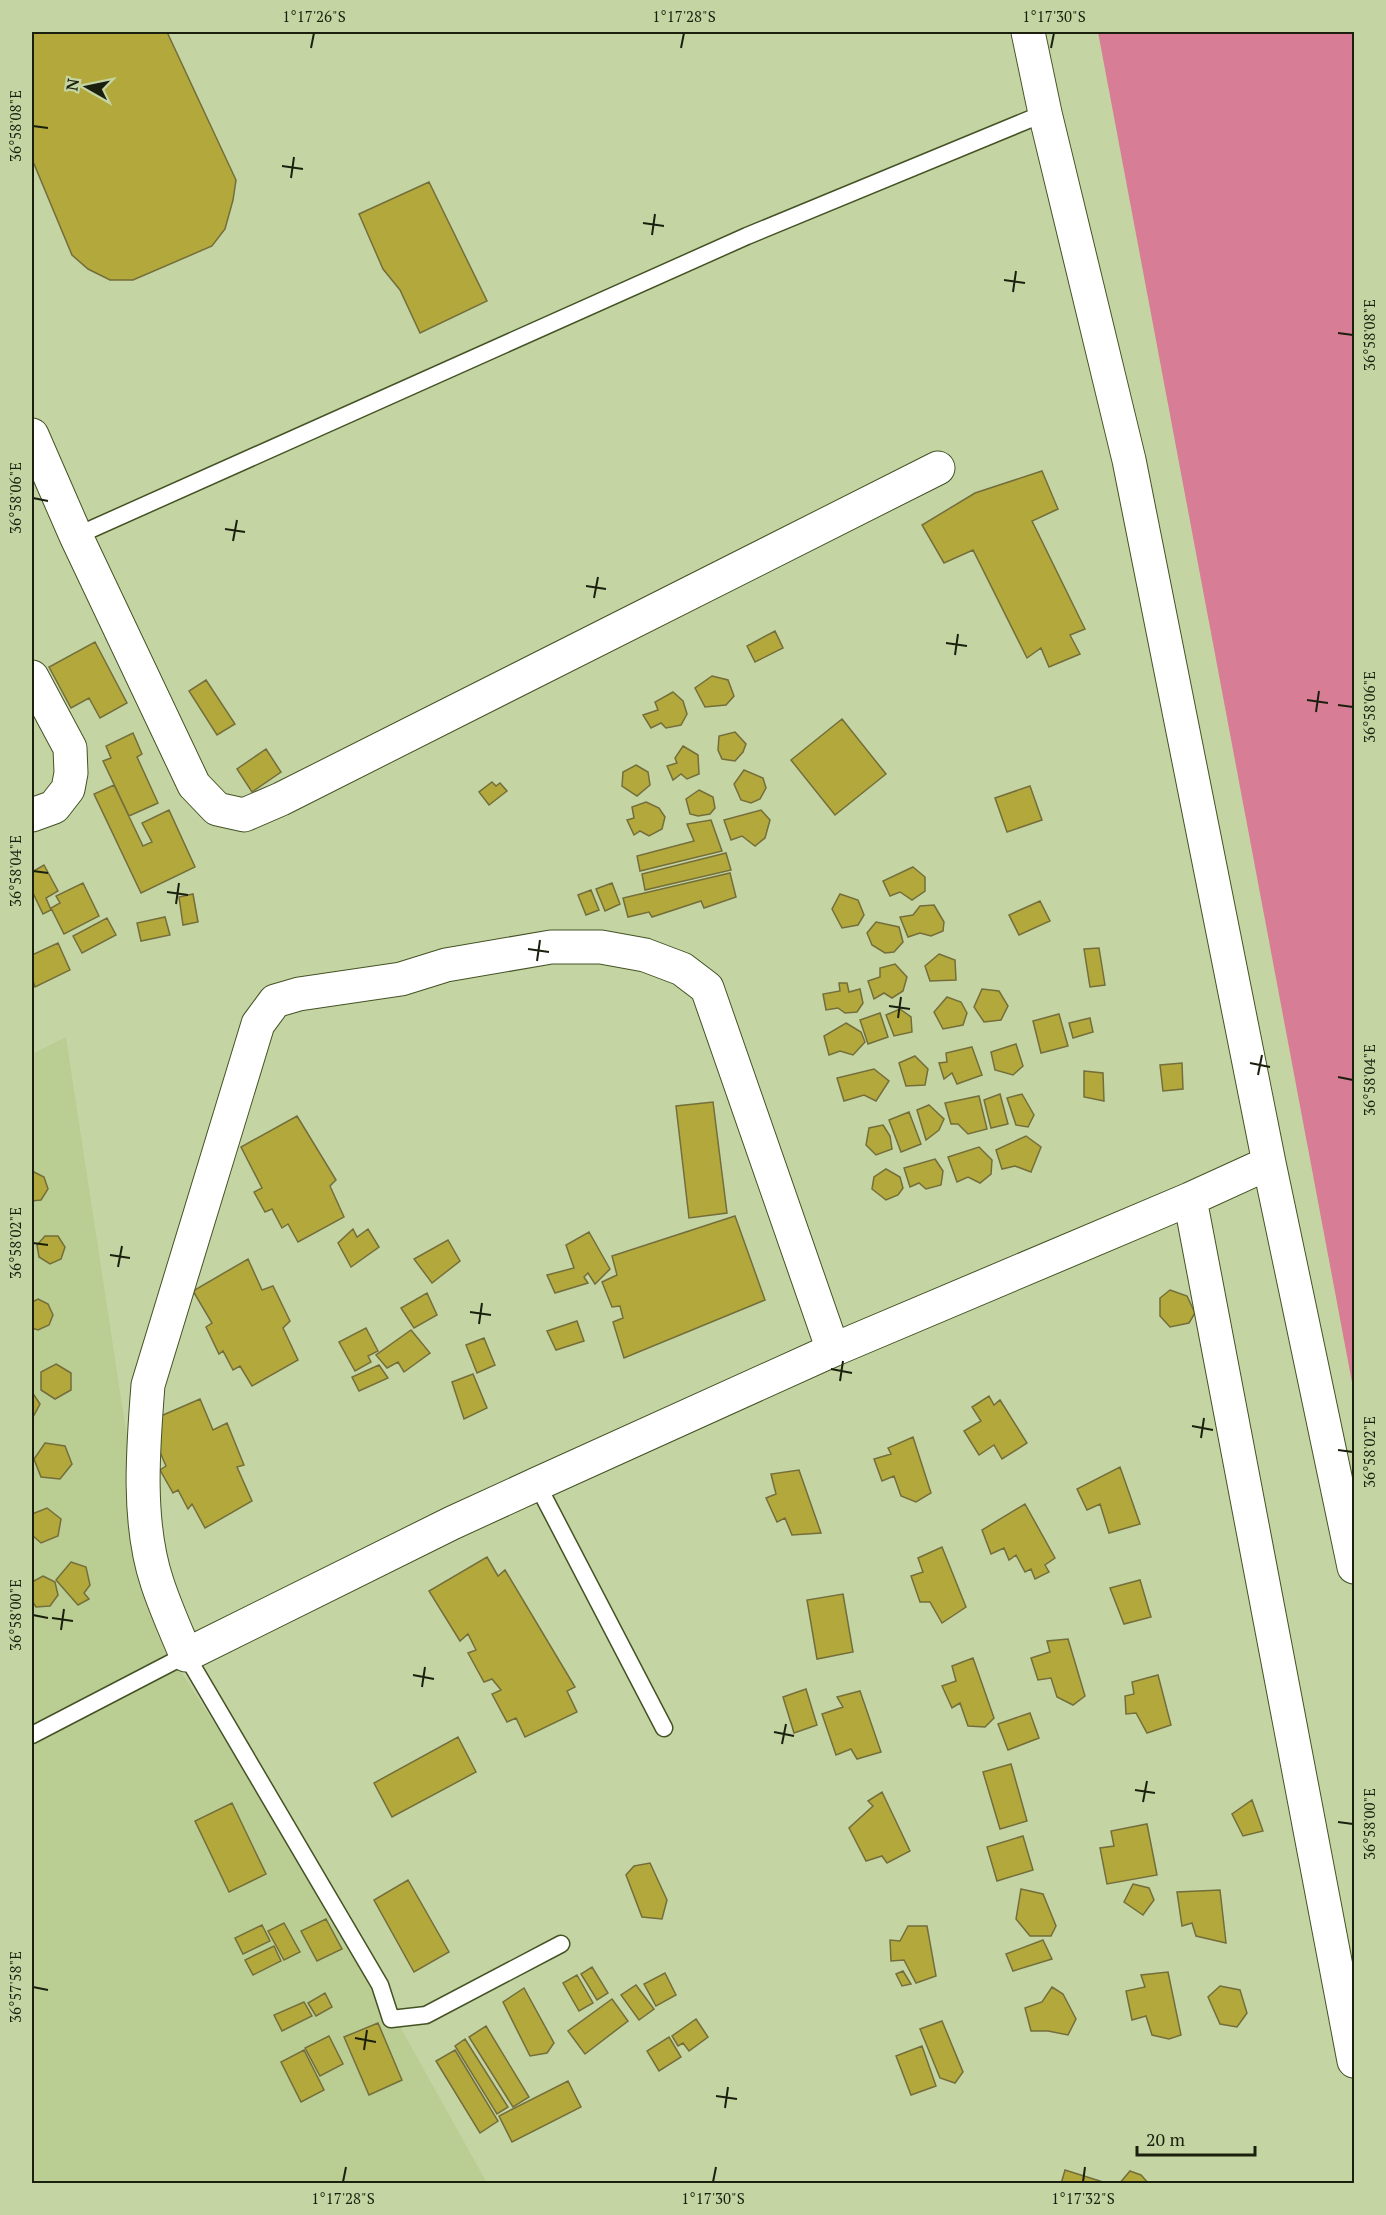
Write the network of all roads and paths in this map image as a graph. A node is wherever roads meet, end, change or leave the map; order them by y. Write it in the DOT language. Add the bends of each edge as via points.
graph roads {
  1 [pos="1028,32"];
  2 [pos="1045,113"];
  3 [pos="32,435"];
  4 [pos="938,468"];
  5 [pos="76,536"];
  6 [pos="32,677"];
  7 [pos="32,815"];
  8 [pos="1269,1163"];
  9 [pos="1190,1199"];
  10 [pos="833,1350"];
  11 [pos="537,1484"];
  12 [pos="1354,1567"];
  13 [pos="186,1655"];
  14 [pos="664,1728"];
  15 [pos="32,1735"];
  16 [pos="561,1944"];
  17 [pos="1354,2061"];
  1 -- 2 [label="street"];
  2 -- 5 [label="lane" via="747,236"];
  2 -- 8 [label="street" via="1129,460"];
  3 -- 5 [label="street"];
  4 -- 5 [label="street" via="244,816 216,809 194,785"];
  6 -- 7 [label="street" via="70,748 71,773 68,789 54,807"];
  8 -- 9 [label="street"];
  8 -- 12 [label="street"];
  9 -- 10 [label="street"];
  9 -- 17 [label="street"];
  10 -- 11 [label="street"];
  10 -- 13 [label="street" via="707,988 682,969 645,955 601,947 551,947 275,1001 258,1024 148,1385 145,1527 156,1581"];
  11 -- 13 [label="street"];
  11 -- 14 [label="lane"];
  13 -- 15 [label="lane"];
  13 -- 16 [label="lane" via="380,1985 391,2019 426,2016"];
}
